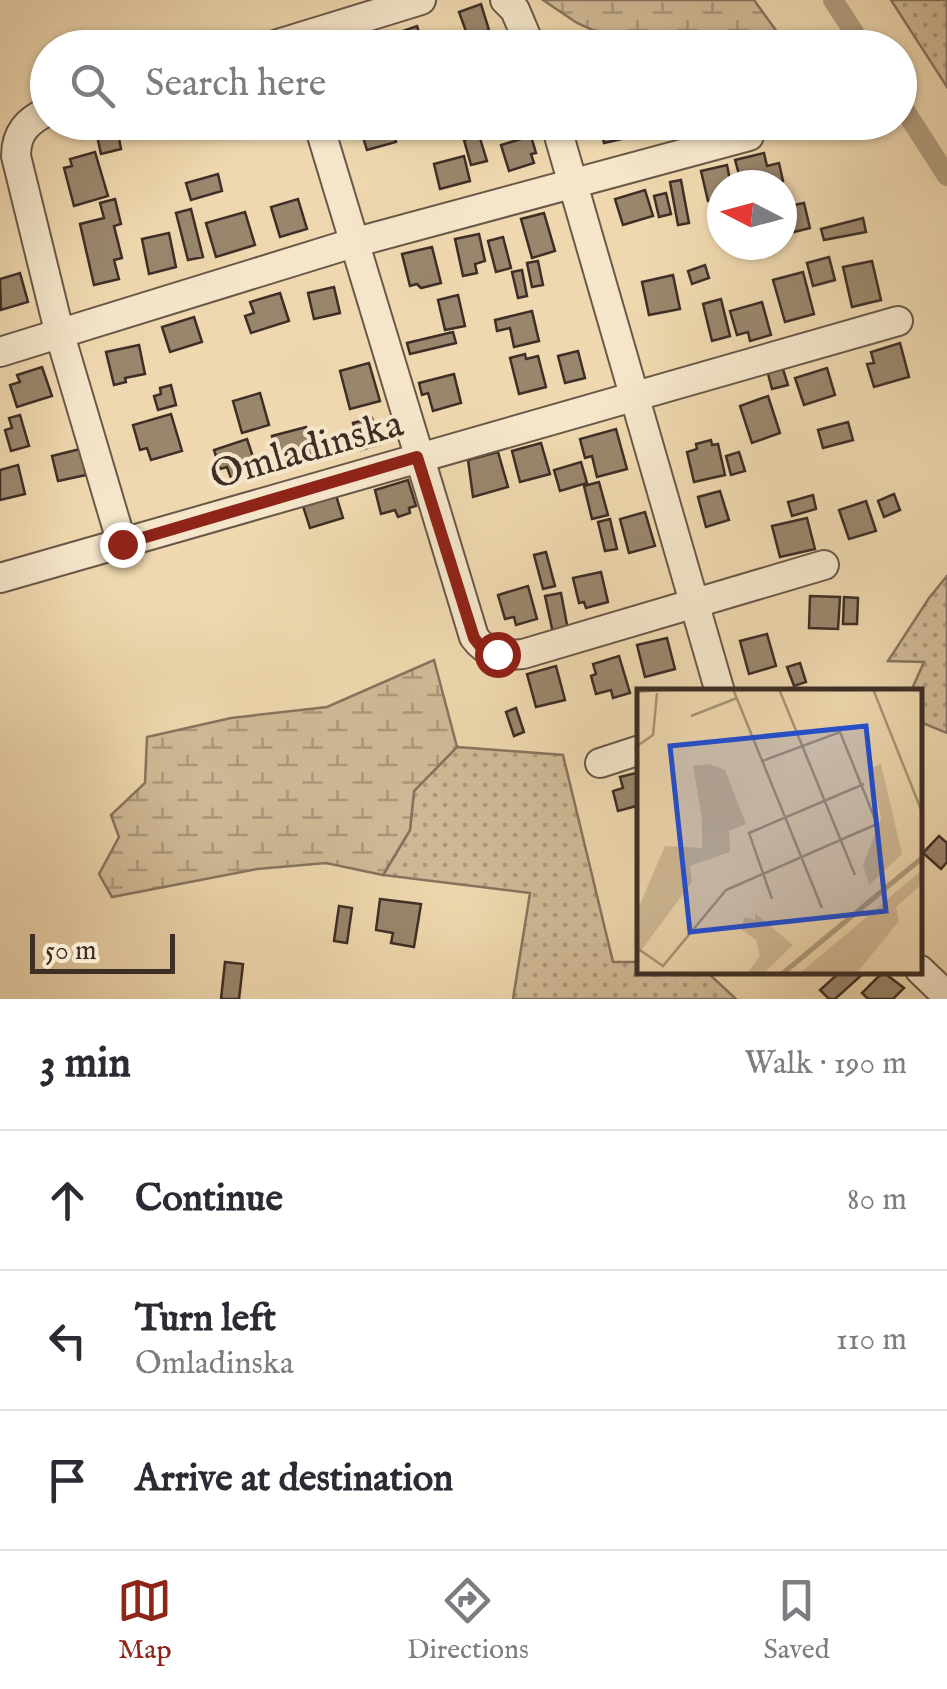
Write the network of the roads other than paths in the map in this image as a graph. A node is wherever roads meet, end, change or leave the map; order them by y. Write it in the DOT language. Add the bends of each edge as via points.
graph roads {
  1 [pos="421,0"];
  2 [pos="505,0"];
  3 [pos="335,30"];
  4 [pos="523,30"];
  5 [pos="30,122"];
  6 [pos="323,140"];
  7 [pos="560,140"];
  8 [pos="734,140"];
  9 [pos="574,184"];
  10 [pos="353,243"];
  11 [pos="898,322"];
  12 [pos="60,335"];
  13 [pos="0,352"];
  14 [pos="636,395"];
  15 [pos="417,457"];
  16 [pos="122,544"];
  17 [pos="824,565"];
  18 [pos="0,578"];
  19 [pos="694,601"];
  20 [pos="719,689"];
  21 [pos="637,751"];
  22 [pos="600,763"];
  23 [pos="922,972"];
  24 [pos="947,996"];
  1 -- 3 [label="street"];
  2 -- 4 [label="street"];
  5 -- 12 [label="street" via="16,156"];
  6 -- 10 [label="street"];
  7 -- 9 [label="street"];
  8 -- 9 [label="street"];
  9 -- 10 [label="street"];
  9 -- 14 [label="street"];
  10 -- 12 [label="street"];
  10 -- 15 [label="street"];
  11 -- 14 [label="street, Omladinska"];
  12 -- 13 [label="street"];
  12 -- 16 [label="street"];
  14 -- 15 [label="street, Omladinska"];
  14 -- 19 [label="street"];
  15 -- 16 [label="street, Omladinska"];
  15 -- 19 [label="street" via="474,638 488,651 523,654"];
  16 -- 18 [label="street, Omladinska"];
  17 -- 19 [label="street"];
  19 -- 20 [label="street"];
  21 -- 22 [label="street"];
  23 -- 24 [label="street"];
}
